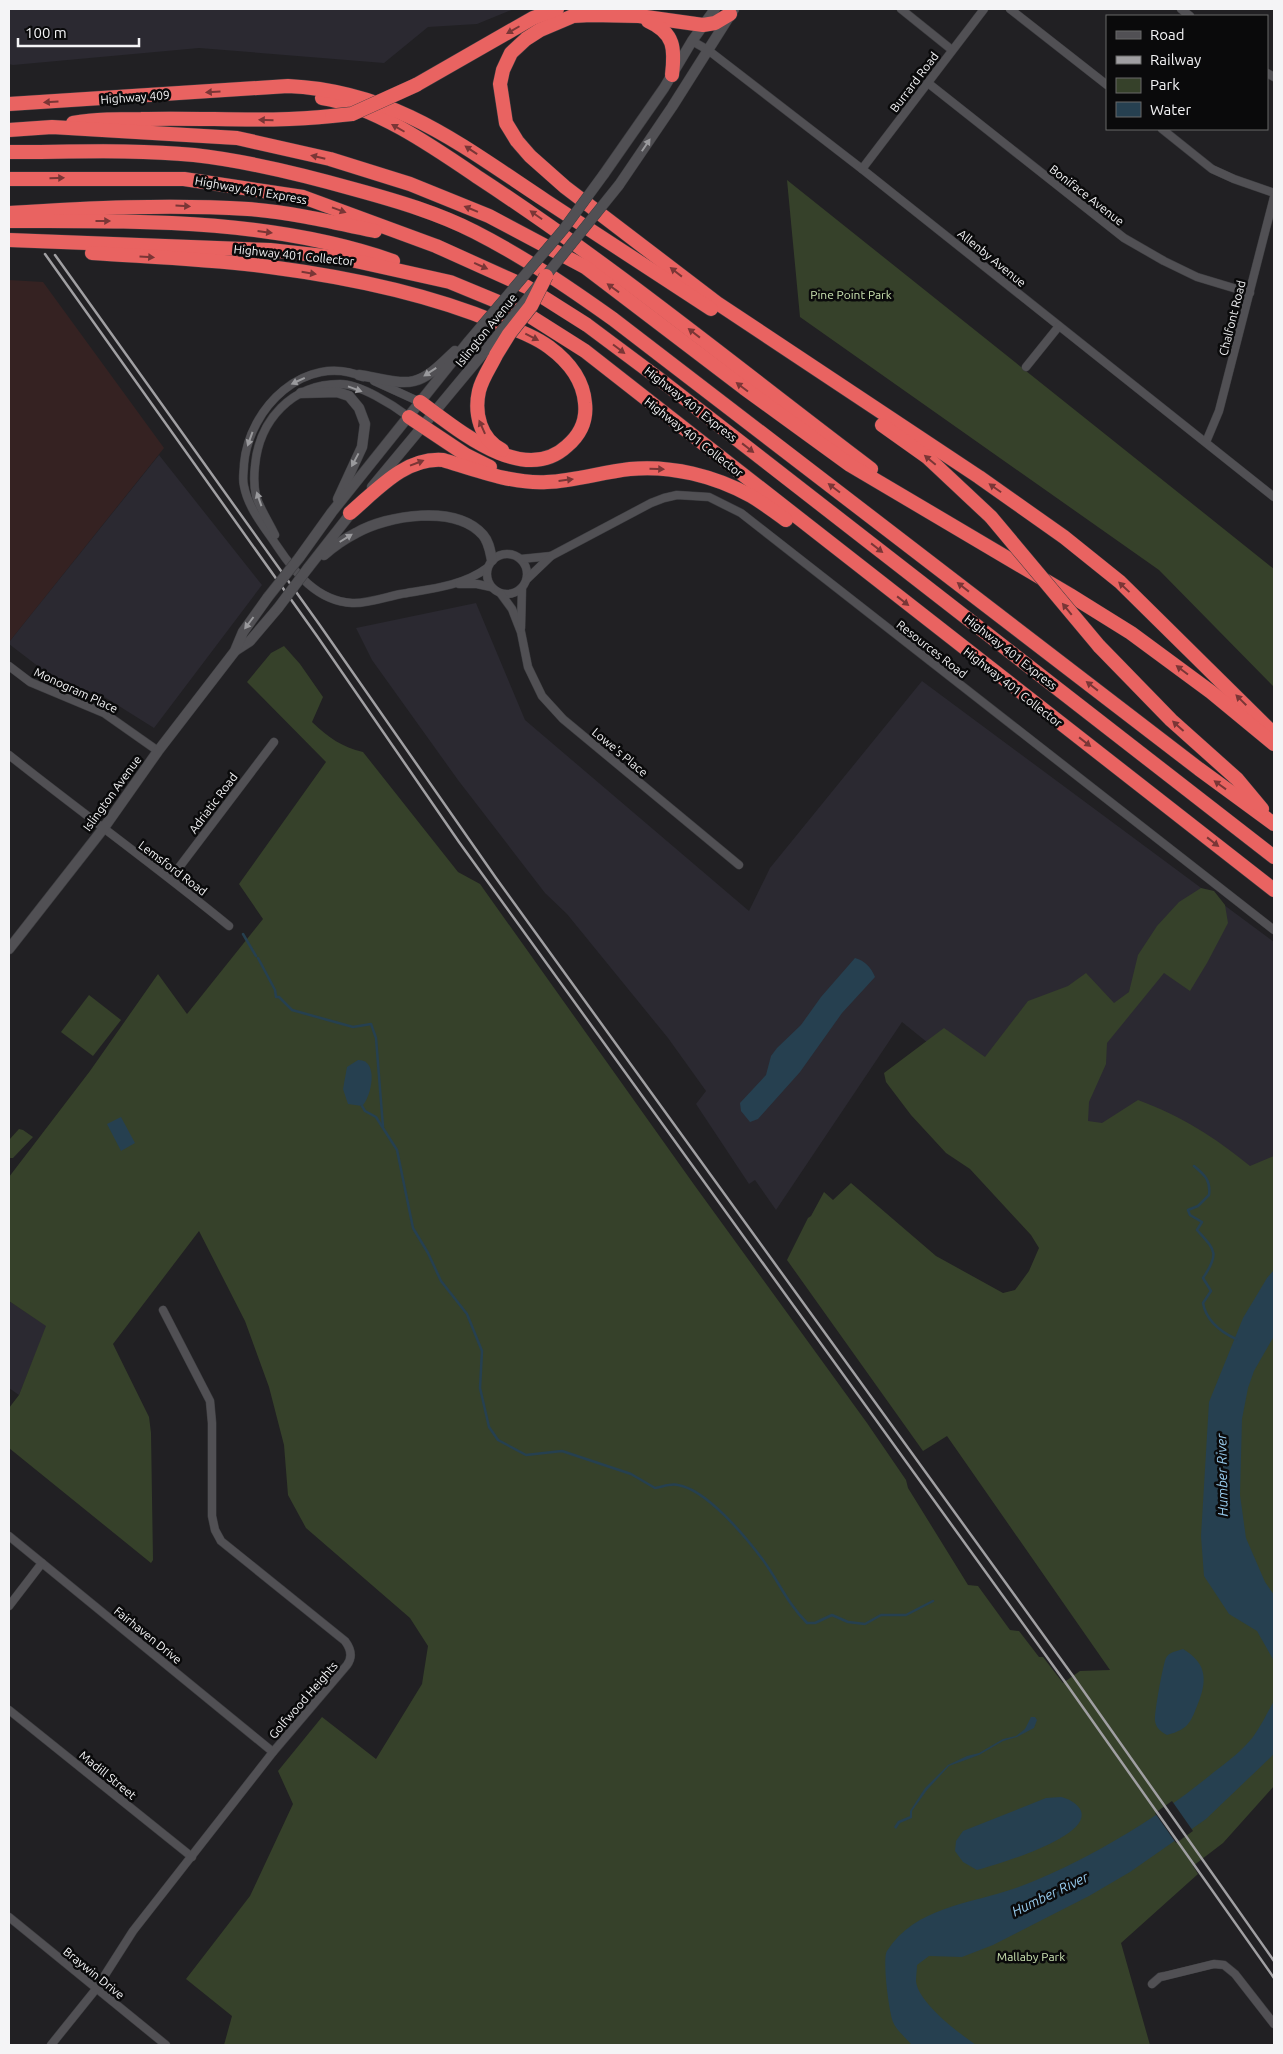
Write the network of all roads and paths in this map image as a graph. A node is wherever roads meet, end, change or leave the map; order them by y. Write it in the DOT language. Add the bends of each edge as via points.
graph roads {
  1 [pos="557,9"];
  2 [pos="715,9"];
  3 [pos="901,9"];
  4 [pos="984,9"];
  5 [pos="1010,9"];
  6 [pos="732,12"];
  7 [pos="639,16"];
  8 [pos="703,25"];
  9 [pos="692,41"];
  10 [pos="708,50"];
  11 [pos="952,50"];
  12 [pos="672,75"];
  13 [pos="928,83"];
  14 [pos="1106,84"];
  15 [pos="262,89"];
  16 [pos="9,104"];
  17 [pos="52,127"];
  18 [pos="9,130"];
  19 [pos="1163,130"];
  20 [pos="9,152"];
  21 [pos="862,169"];
  22 [pos="9,179"];
  23 [pos="1274,192"];
  24 [pos="1274,196"];
  25 [pos="9,213"];
  26 [pos="9,221"];
  27 [pos="9,240"];
  28 [pos="48,242"];
  29 [pos="436,246"];
  30 [pos="546,276"];
  31 [pos="450,282"];
  32 [pos="1250,293"];
  33 [pos="729,312"];
  34 [pos="1059,326"];
  35 [pos="468,342"];
  36 [pos="491,352"];
  37 [pos="788,362"];
  38 [pos="1026,367"];
  39 [pos="359,375"];
  40 [pos="301,393"];
  41 [pos="420,402"];
  42 [pos="434,412"];
  43 [pos="409,417"];
  44 [pos="424,425"];
  45 [pos="1206,442"];
  46 [pos="518,458"];
  47 [pos="518,480"];
  48 [pos="1273,494"];
  49 [pos="928,511"];
  50 [pos="332,512"];
  51 [pos="350,513"];
  52 [pos="551,556"];
  53 [pos="286,559"];
  54 [pos="521,559"];
  55 [pos="490,564"];
  56 [pos="308,568"];
  57 [pos="864,571"];
  58 [pos="527,579"];
  59 [pos="452,584"];
  60 [pos="491,587"];
  61 [pos="522,588"];
  62 [pos="501,594"];
  63 [pos="521,632"];
  64 [pos="235,650"];
  65 [pos="9,666"];
  66 [pos="1274,735"];
  67 [pos="274,742"];
  68 [pos="1274,744"];
  69 [pos="158,750"];
  70 [pos="9,755"];
  71 [pos="1274,823"];
  72 [pos="103,829"];
  73 [pos="1274,857"];
  74 [pos="739,865"];
  75 [pos="170,878"];
  76 [pos="1274,890"];
  77 [pos="229,926"];
  78 [pos="1274,930"];
  79 [pos="9,949"];
  80 [pos="163,1310"];
  81 [pos="9,1536"];
  82 [pos="42,1563"];
  83 [pos="9,1606"];
  84 [pos="9,1710"];
  85 [pos="273,1752"];
  86 [pos="192,1857"];
  87 [pos="9,1917"];
  88 [pos="1152,1984"];
  89 [pos="96,1989"];
  90 [pos="1274,2024"];
  91 [pos="51,2045"];
  92 [pos="166,2045"];
  1 -- 17 [label="highway, one-way, bridge" via="516,28 416,85 352,114 290,120 186,117 92,120"];
  2 -- 8 [label="main road, Islington Avenue"];
  3 -- 11 [label="street"];
  4 -- 11 [label="street, Burrard Road"];
  5 -- 14 [label="street"];
  6 -- 8 [label="highway" via="715,23"];
  6 -- 10 [label="main road"];
  7 -- 8 [label="highway"];
  7 -- 12 [label="highway" via="664,30 670,38"];
  33 -- 7 [label="highway, one-way" via="565,187 530,156 506,123 500,84 503,70 512,53 526,39 573,16"];
  8 -- 9 [label="main road, Islington Avenue"];
  9 -- 10 [label="street, Allenby Avenue"];
  9 -- 12 [label="main road, Islington Avenue"];
  10 -- 21 [label="street, Allenby Avenue"];
  30 -- 10 [label="main road, one-way, bridge" via="619,185"];
  11 -- 13 [label="street, Burrard Road"];
  12 -- 35 [label="main road, Islington Avenue, bridge" via="563,230"];
  13 -- 21 [label="street, Burrard Road"];
  13 -- 32 [label="street, Boniface Avenue" via="1124,238 1197,277"];
  15 -- 16 [label="highway, Highway 409, one-way"];
  37 -- 15 [label="highway, one-way" via="426,123 398,110 347,94 313,87"];
  49 -- 15 [label="highway, one-way" via="823,434 643,292 450,158 359,108 330,99"];
  17 -- 18 [label="highway"];
  49 -- 17 [label="highway, one-way" via="850,465 585,267 489,216 410,184 237,138"];
  19 -- 23 [label="street" via="1212,168"];
  71 -- 20 [label="highway, Highway 401 Express, one-way" via="1191,764 613,319 545,271 473,231 402,203 295,174 194,155"];
  21 -- 34 [label="street, Allenby Avenue"];
  22 -- 29 [label="highway, Highway 401 Express, one-way" via="184,179 302,197"];
  24 -- 32 [label="street, Chalfont Road"];
  25 -- 29 [label="highway, one-way" via="131,206 250,209 330,221"];
  26 -- 31 [label="highway, one-way" via="108,220 200,224 298,236 374,255"];
  27 -- 28 [label="highway, Highway 401 Collector"];
  28 -- 31 [label="highway, Highway 401 Collector" via="279,251 342,258"];
  28 -- 46 [label="highway, one-way" via="67,251 268,266 341,278 445,303 530,336 564,359 576,374 586,404 585,420 561,453 535,460"];
  29 -- 73 [label="highway, Highway 401 Express, one-way" via="528,288 587,325"];
  30 -- 36 [label="highway, bridge" via="531,306"];
  31 -- 57 [label="highway, Highway 401 Collector" via="525,313 585,351"];
  32 -- 45 [label="street, Chalfont Road" via="1219,412"];
  33 -- 37 [label="highway"];
  66 -- 33 [label="highway, one-way" via="1120,582 1064,537"];
  34 -- 38 [label="street"];
  34 -- 45 [label="street, Allenby Avenue"];
  35 -- 39 [label="main road, one-way" via="431,372 414,381"];
  35 -- 41 [label="main road, Islington Avenue"];
  36 -- 42 [label="main road, Islington Avenue"];
  46 -- 36 [label="highway, one-way" via="498,448 479,423 479,390"];
  71 -- 37 [label="highway, one-way, bridge" via="1237,778 1171,720 1099,646 991,516 953,479 901,438"];
  39 -- 41 [label="street"];
  39 -- 53 [label="street, one-way" via="326,372 286,387 265,409 250,437 245,453 244,486 254,511"];
  40 -- 43 [label="street, one-way" via="342,384 388,402"];
  40 -- 50 [label="main road, one-way" via="337,392 350,396 365,424 362,447"];
  53 -- 40 [label="street, one-way" via="256,496 256,451 272,417"];
  41 -- 42 [label="highway"];
  41 -- 43 [label="main road, Islington Avenue"];
  42 -- 44 [label="main road, Islington Avenue"];
  42 -- 46 [label="highway" via="485,447"];
  43 -- 44 [label="highway"];
  43 -- 50 [label="main road, Islington Avenue"];
  44 -- 47 [label="highway" via="466,455"];
  44 -- 51 [label="main road, Islington Avenue"];
  45 -- 48 [label="street, Allenby Avenue"];
  51 -- 47 [label="highway, one-way" via="399,472 424,460 443,460"];
  47 -- 57 [label="highway, one-way" via="546,482 658,468 684,472 731,486 752,497"];
  68 -- 49 [label="highway, one-way" via="1131,633"];
  50 -- 64 [label="main road, Islington Avenue, one-way, bridge" via="242,632"];
  51 -- 56 [label="main road, Islington Avenue"];
  52 -- 54 [label="street, Resources Road"];
  52 -- 58 [label="street, Resources Road"];
  52 -- 78 [label="street, Resources Road" via="664,498 692,495 709,497 726,505 741,513"];
  53 -- 59 [label="street" via="317,592 353,603"];
  54 -- 55 [label="street" via="511,554 501,555"];
  54 -- 58 [label="street"];
  56 -- 55 [label="main road, one-way" via="357,532 392,519 439,515 462,520 482,534 490,547"];
  55 -- 59 [label="street" via="477,575"];
  55 -- 60 [label="street" via="486,578"];
  56 -- 64 [label="main road, Islington Avenue, bridge" via="250,641"];
  57 -- 76 [label="highway, Highway 401 Collector, one-way"];
  58 -- 61 [label="street"];
  59 -- 60 [label="street"];
  60 -- 62 [label="street"];
  61 -- 62 [label="street" via="513,594"];
  61 -- 63 [label="street, Lowe's Place"];
  62 -- 63 [label="street, Lowe's Place" via="512,609"];
  63 -- 74 [label="street, Lowe's Place" via="528,667 542,696 563,719"];
  64 -- 69 [label="main road, Islington Avenue"];
  65 -- 69 [label="street, Monogram Place" via="30,682 104,713"];
  67 -- 75 [label="street, Adriatic Road"];
  69 -- 72 [label="main road, Islington Avenue"];
  70 -- 72 [label="street, Lemsford Road"];
  72 -- 75 [label="street, Lemsford Road"];
  72 -- 79 [label="main road, Islington Avenue"];
  75 -- 77 [label="street, Lemsford Road"];
  80 -- 85 [label="street, Golfwood Heights" via="210,1401 212,1516 217,1536 345,1641 350,1650 348,1665"];
  81 -- 82 [label="street, Fairhaven Drive"];
  82 -- 83 [label="street"];
  82 -- 85 [label="street, Fairhaven Drive"];
  84 -- 86 [label="street, Madill Street"];
  85 -- 86 [label="street, Golfwood Heights"];
  86 -- 89 [label="street, Golfwood Heights" via="133,1931"];
  87 -- 89 [label="street, Braywin Drive"];
  88 -- 90 [label="street" via="1165,1976 1214,1964 1224,1965 1235,1974"];
  89 -- 91 [label="street, Golfwood Heights"];
  89 -- 92 [label="street, Braywin Drive"];
}
